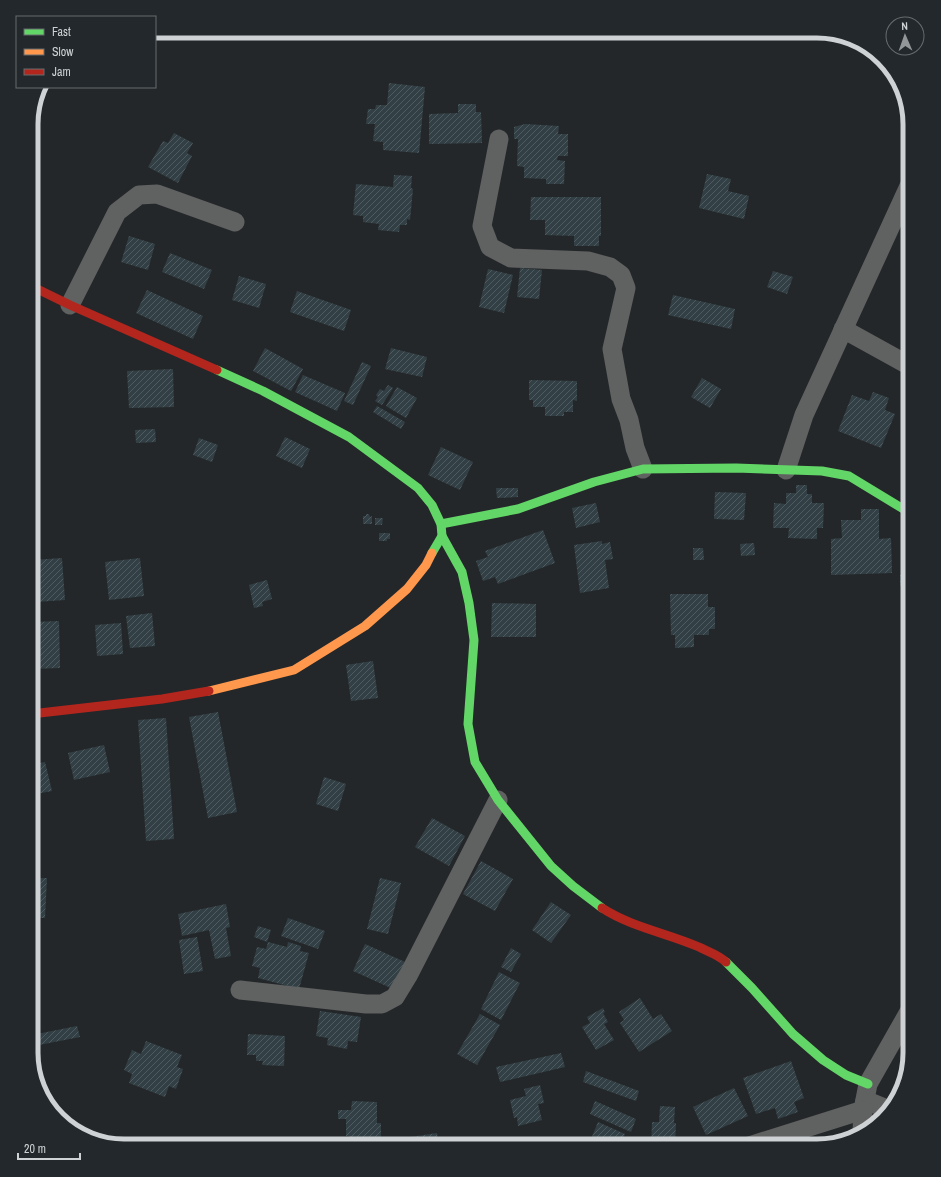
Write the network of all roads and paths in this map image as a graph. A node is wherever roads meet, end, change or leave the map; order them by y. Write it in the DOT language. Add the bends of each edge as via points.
graph roads {
  1 [pos="499,139"];
  2 [pos="903,199"];
  3 [pos="235,222"];
  4 [pos="38,289"];
  5 [pos="70,305"];
  6 [pos="843,329"];
  7 [pos="903,362"];
  8 [pos="643,469"];
  9 [pos="786,470"];
  10 [pos="903,509"];
  11 [pos="441,524"];
  12 [pos="442,536"];
  13 [pos="38,713"];
  14 [pos="498,800"];
  15 [pos="240,990"];
  16 [pos="903,1024"];
  17 [pos="866,1098"];
  18 [pos="884,1107"];
  19 [pos="863,1125"];
  20 [pos="766,1139"];
  1 -- 8 [label="street" via="482,226 490,246 511,258 588,261 610,268 621,275 626,288 612,350 621,400"];
  2 -- 6 [label="street"];
  3 -- 5 [label="street" via="157,194 139,195 117,212"];
  4 -- 5 [label="street"];
  5 -- 11 [label="street" via="263,391 349,437 418,488 432,505"];
  6 -- 7 [label="street"];
  6 -- 9 [label="street" via="804,415"];
  8 -- 9 [label="street"];
  8 -- 11 [label="street" via="594,482 518,509"];
  9 -- 10 [label="street" via="822,471 849,476"];
  11 -- 12 [label="street"];
  12 -- 13 [label="street" via="426,565 407,589 364,626 294,670 209,691 162,699"];
  12 -- 14 [label="street" via="462,572 469,603 474,640 468,724 475,762"];
  14 -- 15 [label="street" via="395,998 382,1004 366,1004"];
  14 -- 17 [label="street" via="551,866 573,886 603,909 721,957 793,1034 823,1060 846,1075"];
  16 -- 17 [label="street"];
  17 -- 18 [label="street"];
  17 -- 19 [label="street"];
  17 -- 20 [label="street"];
}
